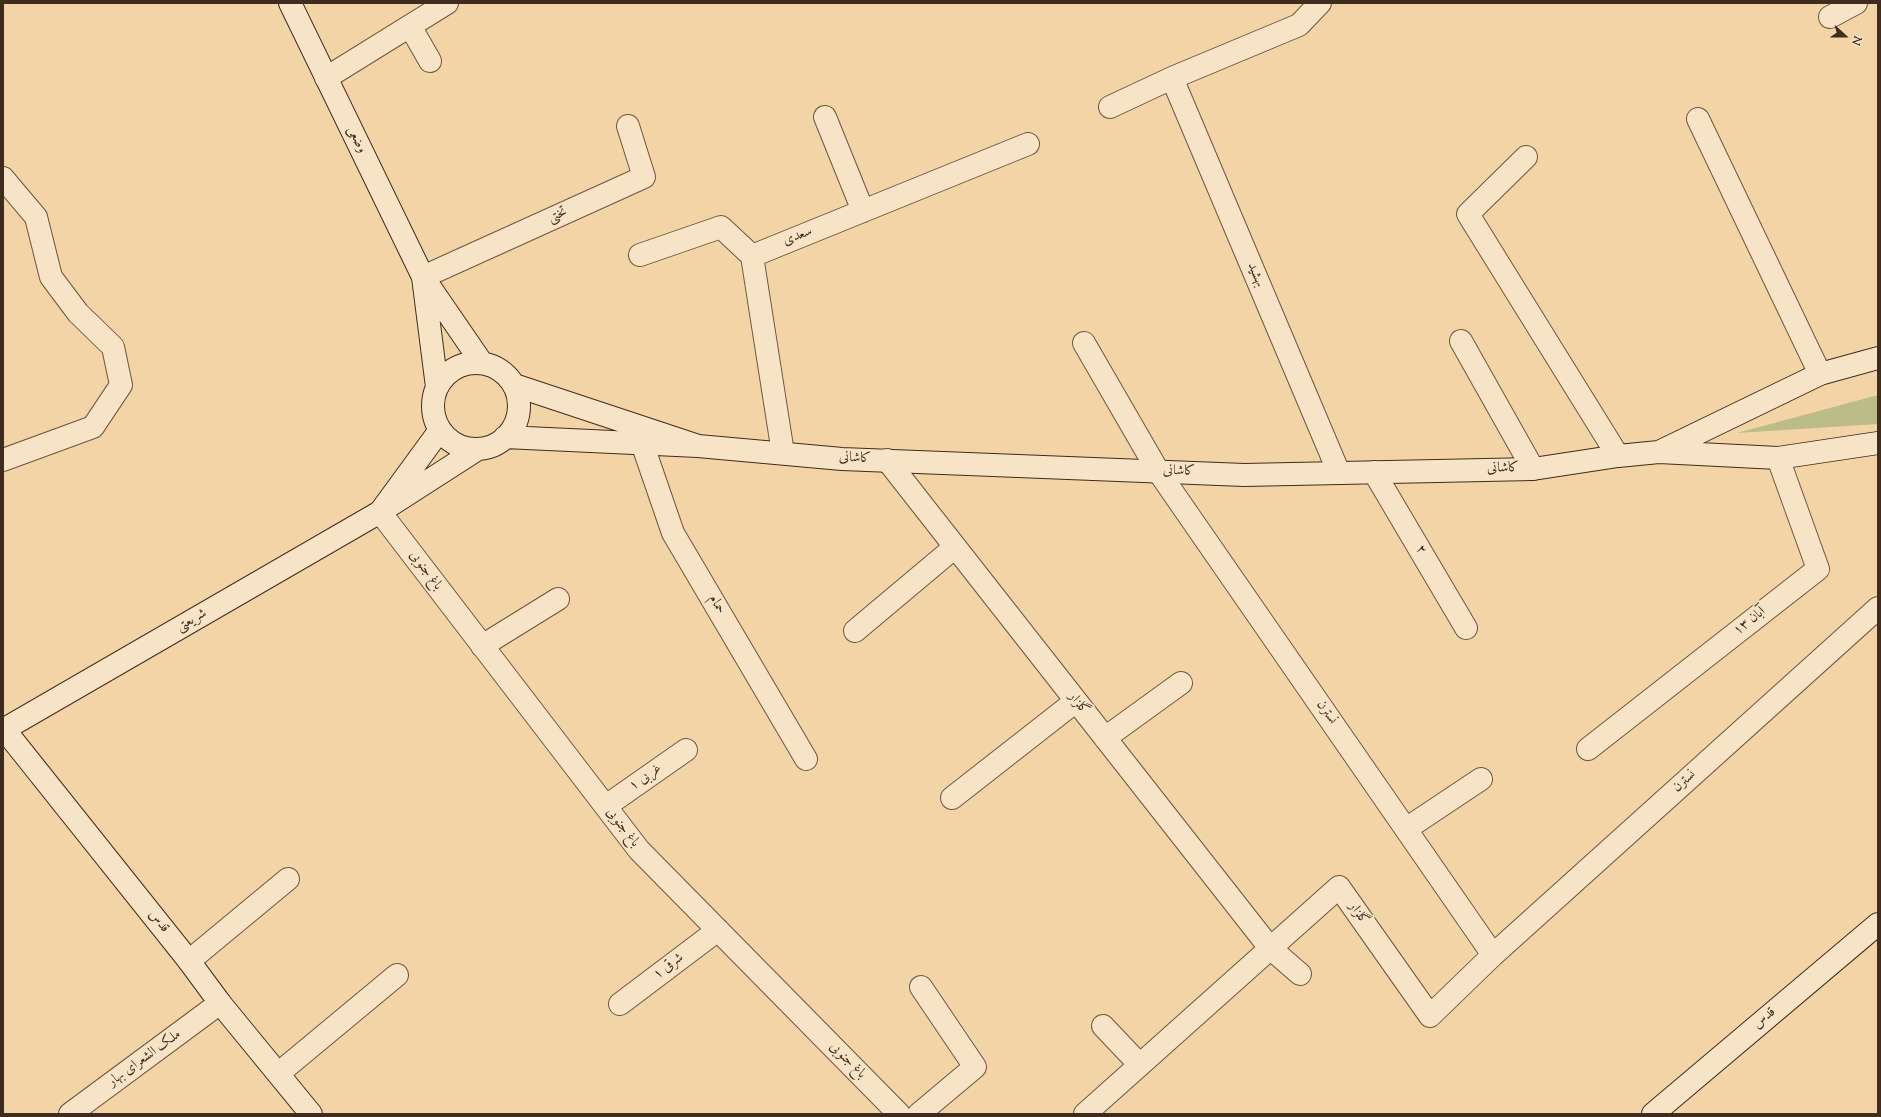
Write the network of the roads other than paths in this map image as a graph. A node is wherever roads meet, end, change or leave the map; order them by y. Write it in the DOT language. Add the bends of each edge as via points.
graph roads {
  1 [pos="290,3"];
  2 [pos="447,3"];
  3 [pos="1320,3"];
  4 [pos="1856,3"];
  5 [pos="1830,17"];
  6 [pos="410,26"];
  7 [pos="430,61"];
  8 [pos="326,78"];
  9 [pos="1172,78"];
  10 [pos="1110,108"];
  11 [pos="825,117"];
  12 [pos="1698,119"];
  13 [pos="628,126"];
  14 [pos="1028,144"];
  15 [pos="1526,157"];
  16 [pos="3,178"];
  17 [pos="862,211"];
  18 [pos="640,255"];
  19 [pos="752,256"];
  20 [pos="422,277"];
  21 [pos="1461,342"];
  22 [pos="1084,343"];
  23 [pos="1878,358"];
  24 [pos="482,363"];
  25 [pos="1820,374"];
  26 [pos="514,385"];
  27 [pos="437,387"];
  28 [pos="440,430"];
  29 [pos="505,437"];
  30 [pos="642,443"];
  31 [pos="1878,443"];
  32 [pos="698,446"];
  33 [pos="478,449"];
  34 [pos="1659,452"];
  35 [pos="782,453"];
  36 [pos="1618,456"];
  37 [pos="1778,458"];
  38 [pos="3,460"];
  39 [pos="887,460"];
  40 [pos="1533,468"];
  41 [pos="1158,471"];
  42 [pos="1374,472"];
  43 [pos="1339,473"];
  44 [pos="380,512"];
  45 [pos="955,547"];
  46 [pos="558,599"];
  47 [pos="1878,608"];
  48 [pos="1466,628"];
  49 [pos="855,631"];
  50 [pos="482,646"];
  51 [pos="1181,683"];
  52 [pos="1076,701"];
  53 [pos="4,730"];
  54 [pos="1105,738"];
  55 [pos="1588,749"];
  56 [pos="686,750"];
  57 [pos="806,759"];
  58 [pos="1482,779"];
  59 [pos="952,798"];
  60 [pos="606,806"];
  61 [pos="1406,829"];
  62 [pos="288,879"];
  63 [pos="1878,924"];
  64 [pos="718,930"];
  65 [pos="1270,948"];
  66 [pos="1493,955"];
  67 [pos="189,962"];
  68 [pos="1300,974"];
  69 [pos="397,975"];
  70 [pos="921,987"];
  71 [pos="220,1003"];
  72 [pos="620,1004"];
  73 [pos="1430,1016"];
  74 [pos="1103,1026"];
  75 [pos="1140,1065"];
  76 [pos="279,1073"];
  77 [pos="70,1114"];
  78 [pos="311,1114"];
  79 [pos="899,1114"];
  80 [pos="919,1114"];
  81 [pos="1085,1114"];
  82 [pos="1653,1114"];
  1 -- 8 [label="street, وضعی"];
  2 -- 6 [label="street"];
  3 -- 9 [label="street" via="1299,25"];
  4 -- 5 [label="street"];
  6 -- 7 [label="street"];
  6 -- 8 [label="street"];
  8 -- 20 [label="street, وضعی"];
  9 -- 10 [label="street"];
  9 -- 43 [label="street, بهشید"];
  11 -- 17 [label="street"];
  12 -- 25 [label="street"];
  13 -- 20 [label="street, تختی" via="644,177"];
  14 -- 17 [label="street, سعدی"];
  15 -- 36 [label="street" via="1468,214"];
  16 -- 38 [label="street" via="36,217 51,277 78,314 113,347 120,385 93,427"];
  17 -- 19 [label="street, سعدی"];
  18 -- 19 [label="street" via="721,227"];
  19 -- 35 [label="street"];
  20 -- 24 [label="street"];
  20 -- 27 [label="street"];
  21 -- 40 [label="street"];
  22 -- 41 [label="street, نسترن"];
  23 -- 25 [label="street"];
  24 -- 26 [label="street" via="500,371"];
  24 -- 27 [label="street" via="456,367"];
  25 -- 34 [label="street"];
  26 -- 29 [label="street" via="518,411 514,425"];
  26 -- 32 [label="street"];
  27 -- 28 [label="street" via="433,401 434,416"];
  28 -- 33 [label="street" via="450,440 463,447"];
  28 -- 44 [label="street"];
  29 -- 30 [label="street"];
  29 -- 33 [label="street" via="493,446"];
  30 -- 32 [label="street"];
  30 -- 57 [label="street, حمام" via="673,533"];
  31 -- 37 [label="street"];
  32 -- 35 [label="street, کاشانی"];
  33 -- 44 [label="street, شریعتی"];
  34 -- 36 [label="street, کاشانی"];
  34 -- 37 [label="street"];
  35 -- 39 [label="street, کاشانی"];
  36 -- 40 [label="street, کاشانی"];
  37 -- 55 [label="street, ۱۳ آبان" via="1818,569"];
  39 -- 41 [label="street, کاشانی"];
  39 -- 45 [label="street, گلزار"];
  40 -- 42 [label="street, کاشانی"];
  41 -- 43 [label="street, کاشانی" via="1244,475"];
  41 -- 61 [label="street, نسترن"];
  42 -- 43 [label="street, کاشانی"];
  42 -- 48 [label="street, ۲"];
  44 -- 50 [label="street, باغ جنوبی"];
  44 -- 53 [label="street, شریعتی"];
  45 -- 49 [label="street"];
  45 -- 52 [label="street, گلزار"];
  46 -- 50 [label="street"];
  47 -- 66 [label="street, نسترن"];
  50 -- 60 [label="street, باغ جنوبی"];
  51 -- 54 [label="street"];
  52 -- 54 [label="street, گلزار"];
  52 -- 59 [label="street"];
  53 -- 67 [label="street, قدس"];
  54 -- 65 [label="street, گلزار"];
  56 -- 60 [label="street, ۱ غربی"];
  58 -- 61 [label="street"];
  60 -- 64 [label="street, باغ جنوبی" via="639,850"];
  61 -- 66 [label="street, نسترن"];
  62 -- 67 [label="street"];
  63 -- 82 [label="street, قدس"];
  64 -- 72 [label="street, ۱ شرقی"];
  64 -- 79 [label="street, باغ جنوبی"];
  65 -- 68 [label="street, گلزار"];
  65 -- 73 [label="street, گلزار" via="1339,887"];
  65 -- 75 [label="street, گلزار"];
  66 -- 73 [label="street, نسترن"];
  67 -- 71 [label="street, قدس"];
  69 -- 76 [label="street"];
  70 -- 80 [label="street" via="975,1067"];
  71 -- 76 [label="street, قدس"];
  71 -- 77 [label="street, ملک الشعرای بهار"];
  74 -- 75 [label="street"];
  75 -- 81 [label="street, گلزار"];
  76 -- 78 [label="street, قدس"];
}
